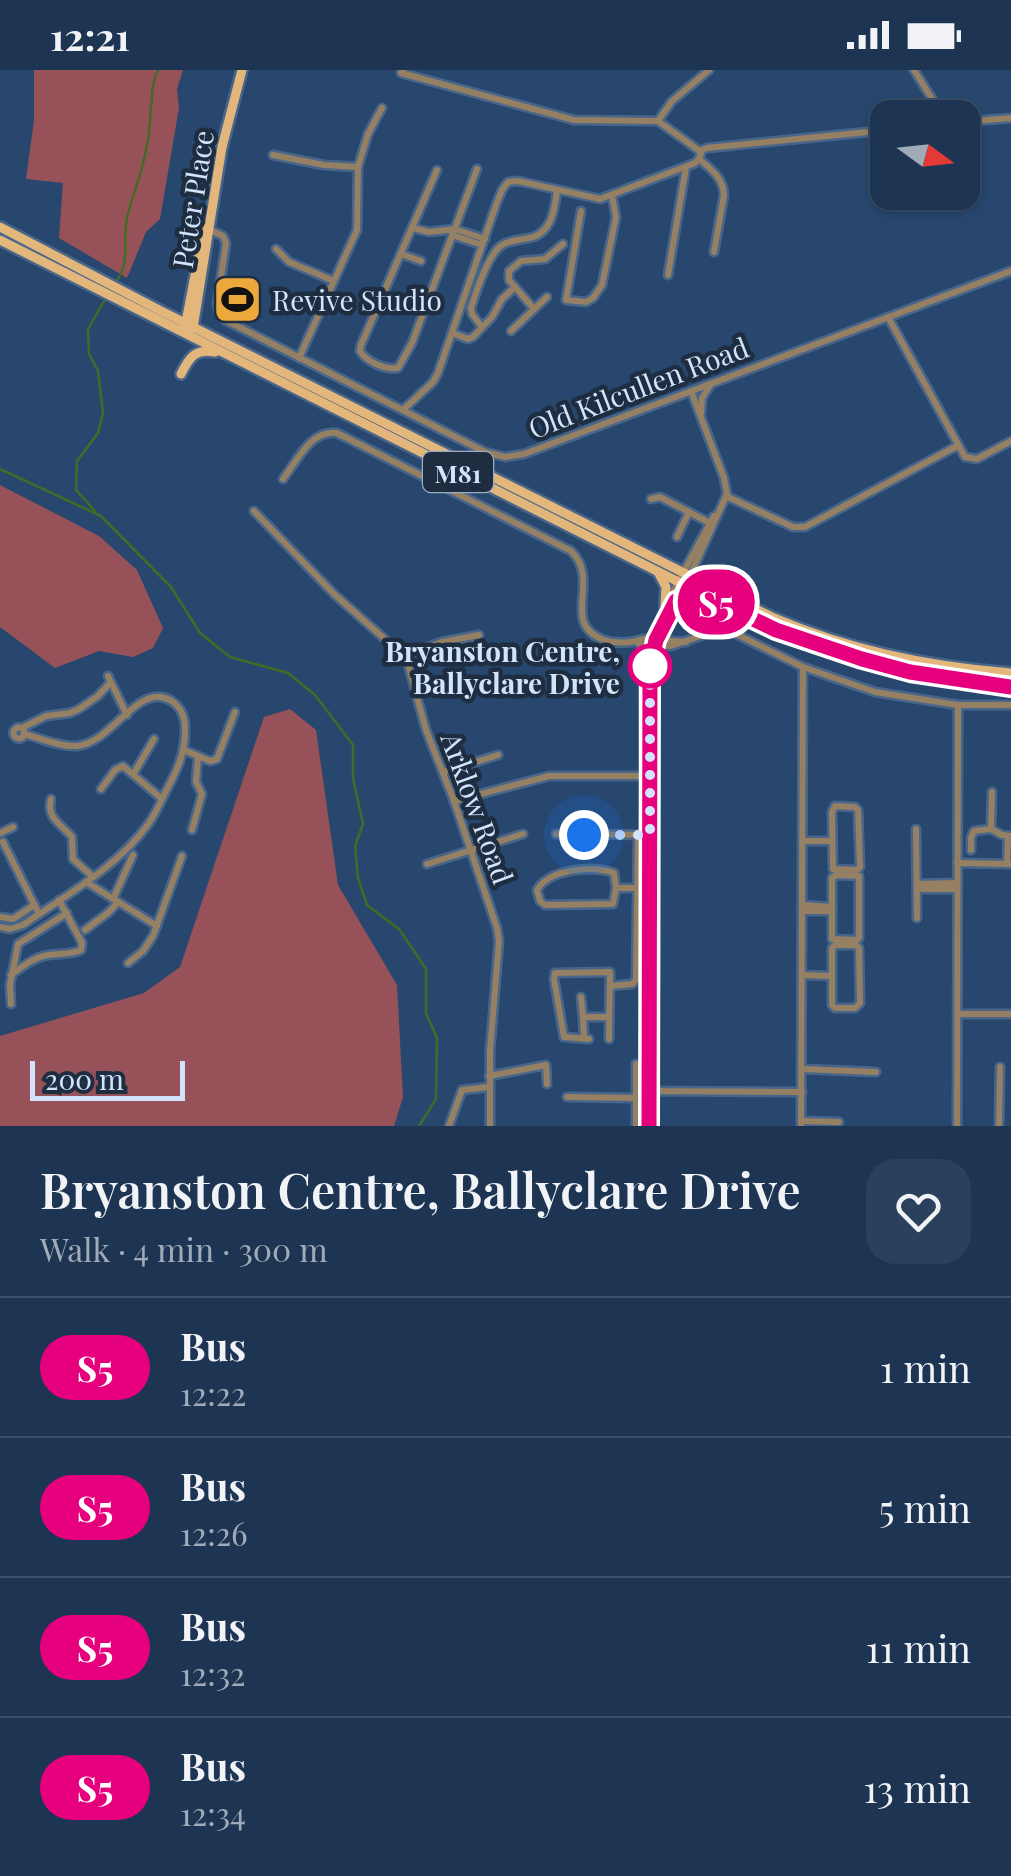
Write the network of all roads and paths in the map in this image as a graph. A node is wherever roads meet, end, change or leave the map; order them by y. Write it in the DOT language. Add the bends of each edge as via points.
graph roads {
  1 [pos="239,70"];
  2 [pos="708,70"];
  3 [pos="914,70"];
  4 [pos="402,72"];
  5 [pos="933,100"];
  6 [pos="382,108"];
  7 [pos="1011,118"];
  8 [pos="658,121"];
  9 [pos="980,121"];
  10 [pos="870,132"];
  11 [pos="273,155"];
  12 [pos="700,156"];
  13 [pos="358,167"];
  14 [pos="686,167"];
  15 [pos="477,169"];
  16 [pos="437,170"];
  17 [pos="557,190"];
  18 [pos="612,196"];
  19 [pos="581,211"];
  20 [pos="0,227"];
  21 [pos="207,228"];
  22 [pos="413,228"];
  23 [pos="452,231"];
  24 [pos="0,240"];
  25 [pos="484,242"];
  26 [pos="563,244"];
  27 [pos="276,250"];
  28 [pos="714,252"];
  29 [pos="401,254"];
  30 [pos="422,261"];
  31 [pos="1011,271"];
  32 [pos="668,275"];
  33 [pos="334,281"];
  34 [pos="515,287"];
  35 [pos="114,291"];
  36 [pos="548,297"];
  37 [pos="141,300"];
  38 [pos="191,303"];
  39 [pos="534,309"];
  40 [pos="888,317"];
  41 [pos="482,327"];
  42 [pos="189,329"];
  43 [pos="512,331"];
  44 [pos="452,333"];
  45 [pos="227,354"];
  46 [pos="299,358"];
  47 [pos="181,374"];
  48 [pos="712,382"];
  49 [pos="690,391"];
  50 [pos="403,410"];
  51 [pos="700,416"];
  52 [pos="1011,441"];
  53 [pos="957,446"];
  54 [pos="283,479"];
  55 [pos="725,496"];
  56 [pos="650,499"];
  57 [pos="254,511"];
  58 [pos="689,512"];
  59 [pos="710,524"];
  60 [pos="676,537"];
  61 [pos="658,572"];
  62 [pos="684,579"];
  63 [pos="701,594"];
  64 [pos="671,604"];
  65 [pos="479,636"];
  66 [pos="651,643"];
  67 [pos="404,656"];
  68 [pos="803,667"];
  69 [pos="1011,673"];
  70 [pos="1011,687"];
  71 [pos="958,705"];
  72 [pos="1011,706"];
  73 [pos="235,712"];
  74 [pos="127,715"];
  75 [pos="154,739"];
  76 [pos="184,750"];
  77 [pos="498,755"];
  78 [pos="198,757"];
  79 [pos="443,772"];
  80 [pos="134,774"];
  81 [pos="646,776"];
  82 [pos="101,790"];
  83 [pos="992,792"];
  84 [pos="52,799"];
  85 [pos="162,799"];
  86 [pos="454,801"];
  87 [pos="13,827"];
  88 [pos="916,829"];
  89 [pos="991,829"];
  90 [pos="192,830"];
  91 [pos="0,833"];
  92 [pos="523,834"];
  93 [pos="556,834"];
  94 [pos="644,835"];
  95 [pos="1009,836"];
  96 [pos="802,839"];
  97 [pos="832,840"];
  98 [pos="4,841"];
  99 [pos="471,849"];
  100 [pos="971,850"];
  101 [pos="133,855"];
  102 [pos="182,856"];
  103 [pos="957,863"];
  104 [pos="427,864"];
  105 [pos="1009,864"];
  106 [pos="90,879"];
  107 [pos="916,886"];
  108 [pos="957,886"];
  109 [pos="616,888"];
  110 [pos="636,888"];
  111 [pos="59,900"];
  112 [pos="116,900"];
  113 [pos="35,905"];
  114 [pos="802,908"];
  115 [pos="832,909"];
  116 [pos="67,913"];
  117 [pos="39,914"];
  118 [pos="0,917"];
  119 [pos="917,918"];
  120 [pos="157,926"];
  121 [pos="0,927"];
  122 [pos="85,930"];
  123 [pos="128,962"];
  124 [pos="11,975"];
  125 [pos="802,978"];
  126 [pos="831,978"];
  127 [pos="610,986"];
  128 [pos="581,997"];
  129 [pos="11,1004"];
  130 [pos="957,1014"];
  131 [pos="1011,1014"];
  132 [pos="583,1017"];
  133 [pos="608,1017"];
  134 [pos="609,1039"];
  135 [pos="636,1064"];
  136 [pos="1000,1067"];
  137 [pos="802,1072"];
  138 [pos="876,1072"];
  139 [pos="489,1076"];
  140 [pos="548,1084"];
  141 [pos="489,1087"];
  142 [pos="802,1092"];
  143 [pos="642,1093"];
  144 [pos="567,1097"];
  145 [pos="839,1122"];
  146 [pos="801,1124"];
  147 [pos="449,1126"];
  148 [pos="490,1126"];
  149 [pos="636,1126"];
  150 [pos="647,1126"];
  151 [pos="957,1126"];
  152 [pos="999,1126"];
  1 -- 21 [label="main road, Peter Place" via="222,120"];
  2 -- 8 [label="street"];
  3 -- 5 [label="street"];
  4 -- 8 [label="street" via="574,120"];
  6 -- 13 [label="street"];
  7 -- 9 [label="street"];
  8 -- 12 [label="street"];
  10 -- 12 [label="street" via="707,148"];
  11 -- 13 [label="street"];
  12 -- 14 [label="street"];
  12 -- 28 [label="street" via="724,186"];
  13 -- 33 [label="street" via="356,230"];
  14 -- 18 [label="street"];
  14 -- 32 [label="street"];
  15 -- 23 [label="street"];
  16 -- 22 [label="street"];
  17 -- 18 [label="street" via="591,199"];
  17 -- 25 [label="street" via="508,182"];
  17 -- 41 [label="street" via="548,226 501,245 490,259 470,310"];
  18 -- 19 [label="street" via="616,217 604,280 583,303 566,300"];
  20 -- 35 [label="main road, M81"];
  21 -- 38 [label="main road, Peter Place"];
  21 -- 42 [label="main road, Peter Place"];
  21 -- 46 [label="street, Old Kilcullen Road" via="226,243 221,316"];
  22 -- 23 [label="street"];
  22 -- 29 [label="street"];
  23 -- 25 [label="street"];
  23 -- 29 [label="street" via="420,324 394,369 360,351"];
  24 -- 35 [label="main road, M81"];
  25 -- 44 [label="street"];
  26 -- 34 [label="street" via="545,259 514,266 508,276"];
  27 -- 33 [label="street"];
  29 -- 30 [label="street"];
  31 -- 40 [label="street, Old Kilcullen Road"];
  33 -- 46 [label="street"];
  34 -- 39 [label="street"];
  34 -- 41 [label="street"];
  35 -- 37 [label="main road, M81"];
  35 -- 42 [label="main road, M81"];
  36 -- 39 [label="street"];
  37 -- 38 [label="main road" via="179,312"];
  37 -- 42 [label="main road, M81"];
  38 -- 42 [label="main road, Peter Place"];
  39 -- 43 [label="street"];
  40 -- 48 [label="street, Old Kilcullen Road"];
  40 -- 53 [label="street"];
  41 -- 44 [label="street" via="470,338"];
  42 -- 45 [label="main road, M81"];
  42 -- 62 [label="main road, M81"];
  44 -- 50 [label="street" via="433,382"];
  45 -- 47 [label="main road" via="200,350"];
  45 -- 61 [label="main road, M81"];
  46 -- 50 [label="street, Old Kilcullen Road"];
  48 -- 49 [label="street, Old Kilcullen Road"];
  48 -- 51 [label="street"];
  49 -- 50 [label="street, Old Kilcullen Road" via="505,457"];
  49 -- 51 [label="street"];
  51 -- 55 [label="street"];
  52 -- 53 [label="street" via="974,460"];
  53 -- 55 [label="street" via="800,528"];
  54 -- 66 [label="street" via="311,442 337,432 571,550 584,569 586,626 605,640"];
  55 -- 59 [label="street"];
  55 -- 62 [label="street"];
  56 -- 58 [label="street" via="660,497"];
  57 -- 67 [label="street"];
  58 -- 59 [label="street"];
  58 -- 60 [label="street"];
  59 -- 62 [label="street"];
  61 -- 62 [label="main road, M81"];
  61 -- 64 [label="main road"];
  62 -- 63 [label="main road, M81"];
  62 -- 64 [label="street"];
  62 -- 69 [label="main road, M81" via="843,643"];
  63 -- 64 [label="main road"];
  63 -- 70 [label="main road, M81" via="776,630 862,659"];
  64 -- 66 [label="street"];
  65 -- 67 [label="street"];
  66 -- 68 [label="street" via="671,646 730,631"];
  66 -- 81 [label="street" via="643,676"];
  67 -- 79 [label="street, Arklow Road"];
  68 -- 71 [label="street" via="875,692"];
  68 -- 96 [label="street"];
  71 -- 72 [label="street"];
  71 -- 103 [label="street"];
  73 -- 78 [label="street" via="216,759"];
  74 -- 74 [label="street" via="109,680 86,704 23,731 81,745"];
  74 -- 76 [label="street" via="146,698 170,700 184,718"];
  75 -- 80 [label="street"];
  76 -- 78 [label="street"];
  76 -- 85 [label="street"];
  77 -- 79 [label="street"];
  78 -- 90 [label="street" via="195,779 202,794"];
  79 -- 86 [label="street, Arklow Road"];
  80 -- 82 [label="street" via="119,766"];
  80 -- 85 [label="street"];
  81 -- 86 [label="street" via="549,776"];
  81 -- 94 [label="street"];
  83 -- 89 [label="street"];
  84 -- 106 [label="street" via="50,814 72,837 73,860"];
  85 -- 106 [label="street" via="142,831"];
  86 -- 99 [label="street, Arklow Road"];
  87 -- 91 [label="street"];
  88 -- 107 [label="street"];
  89 -- 95 [label="street"];
  89 -- 100 [label="street" via="973,832"];
  92 -- 99 [label="street"];
  93 -- 94 [label="street"];
  94 -- 110 [label="street"];
  94 -- 143 [label="street"];
  95 -- 105 [label="street"];
  96 -- 97 [label="street"];
  96 -- 114 [label="street"];
  97 -- 97 [label="street" via="833,808 858,808 859,869 833,869"];
  98 -- 113 [label="street"];
  99 -- 104 [label="street"];
  99 -- 139 [label="street, Arklow Road" via="499,942"];
  101 -- 112 [label="street"];
  102 -- 120 [label="street"];
  103 -- 105 [label="street"];
  103 -- 108 [label="street"];
  106 -- 111 [label="street"];
  106 -- 112 [label="street"];
  107 -- 108 [label="street"];
  107 -- 119 [label="street"];
  108 -- 130 [label="street"];
  109 -- 109 [label="street" via="613,904 588,906 545,904 536,890 554,876 590,870 614,874"];
  109 -- 110 [label="street"];
  110 -- 127 [label="street" via="636,980"];
  111 -- 116 [label="street"];
  111 -- 117 [label="street"];
  112 -- 120 [label="street"];
  112 -- 122 [label="street"];
  113 -- 117 [label="street"];
  113 -- 118 [label="street" via="13,919"];
  114 -- 115 [label="street"];
  114 -- 125 [label="street"];
  115 -- 115 [label="street" via="832,878 859,876 858,940 832,939"];
  116 -- 124 [label="street" via="18,944"];
  116 -- 124 [label="street" via="81,950 45,955"];
  117 -- 121 [label="street" via="17,928"];
  120 -- 123 [label="street" via="148,946"];
  124 -- 129 [label="street"];
  125 -- 126 [label="street"];
  125 -- 137 [label="street"];
  126 -- 126 [label="street" via="833,946 858,946 857,1008 832,1007"];
  127 -- 132 [label="street" via="608,970 554,974 564,1036 587,1038"];
  127 -- 133 [label="street"];
  128 -- 132 [label="street"];
  130 -- 131 [label="street"];
  130 -- 151 [label="street"];
  132 -- 133 [label="street"];
  133 -- 134 [label="street"];
  135 -- 143 [label="street"];
  136 -- 152 [label="street"];
  137 -- 138 [label="street"];
  137 -- 142 [label="street"];
  139 -- 140 [label="street" via="546,1065"];
  139 -- 141 [label="street, Arklow Road"];
  141 -- 147 [label="street" via="462,1090"];
  141 -- 148 [label="street, Arklow Road"];
  142 -- 143 [label="street"];
  142 -- 146 [label="street"];
  143 -- 144 [label="street"];
  143 -- 149 [label="street"];
  143 -- 150 [label="street"];
  145 -- 146 [label="street"];
}
